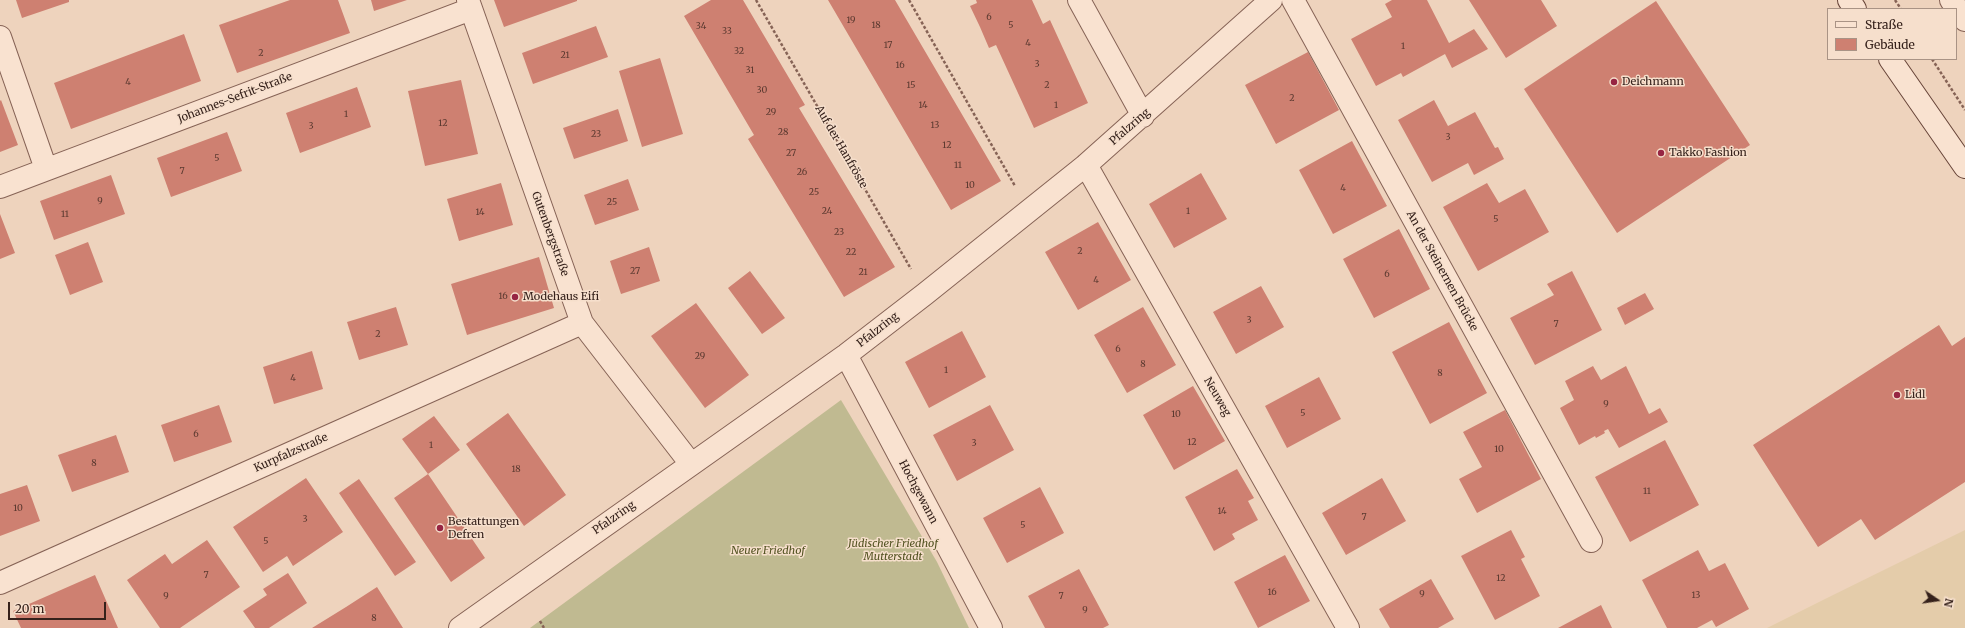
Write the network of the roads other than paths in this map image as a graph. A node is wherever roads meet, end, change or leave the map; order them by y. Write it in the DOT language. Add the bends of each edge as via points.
graph roads {
  1 [pos="1079,0"];
  2 [pos="1270,0"];
  3 [pos="1293,0"];
  4 [pos="469,5"];
  5 [pos="1957,9"];
  6 [pos="1965,20"];
  7 [pos="0,37"];
  8 [pos="1891,60"];
  9 [pos="1143,116"];
  10 [pos="1086,165"];
  11 [pos="1965,166"];
  12 [pos="46,169"];
  13 [pos="0,187"];
  14 [pos="582,323"];
  15 [pos="846,355"];
  16 [pos="691,464"];
  17 [pos="1591,541"];
  18 [pos="0,583"];
  19 [pos="460,628"];
  20 [pos="991,628"];
  21 [pos="1348,628"];
  1 -- 9 [label="street"];
  2 -- 9 [label="street, Pfalzring"];
  3 -- 17 [label="street, An der Steinernen Brücke"];
  4 -- 12 [label="street, Johannes-Sefrit-Straße"];
  4 -- 14 [label="street, Gutenbergstraße"];
  5 -- 6 [label="street"];
  7 -- 12 [label="street"];
  8 -- 11 [label="street"];
  9 -- 10 [label="street, Pfalzring"];
  10 -- 15 [label="street, Pfalzring"];
  10 -- 21 [label="street, Neuweg"];
  12 -- 13 [label="street, Johannes-Sefrit-Straße"];
  14 -- 16 [label="street, Gutenbergstraße"];
  14 -- 18 [label="street, Kurpfalzstraße"];
  15 -- 16 [label="street, Pfalzring"];
  15 -- 20 [label="street, Hochgewann"];
  16 -- 19 [label="street, Pfalzring"];
}
